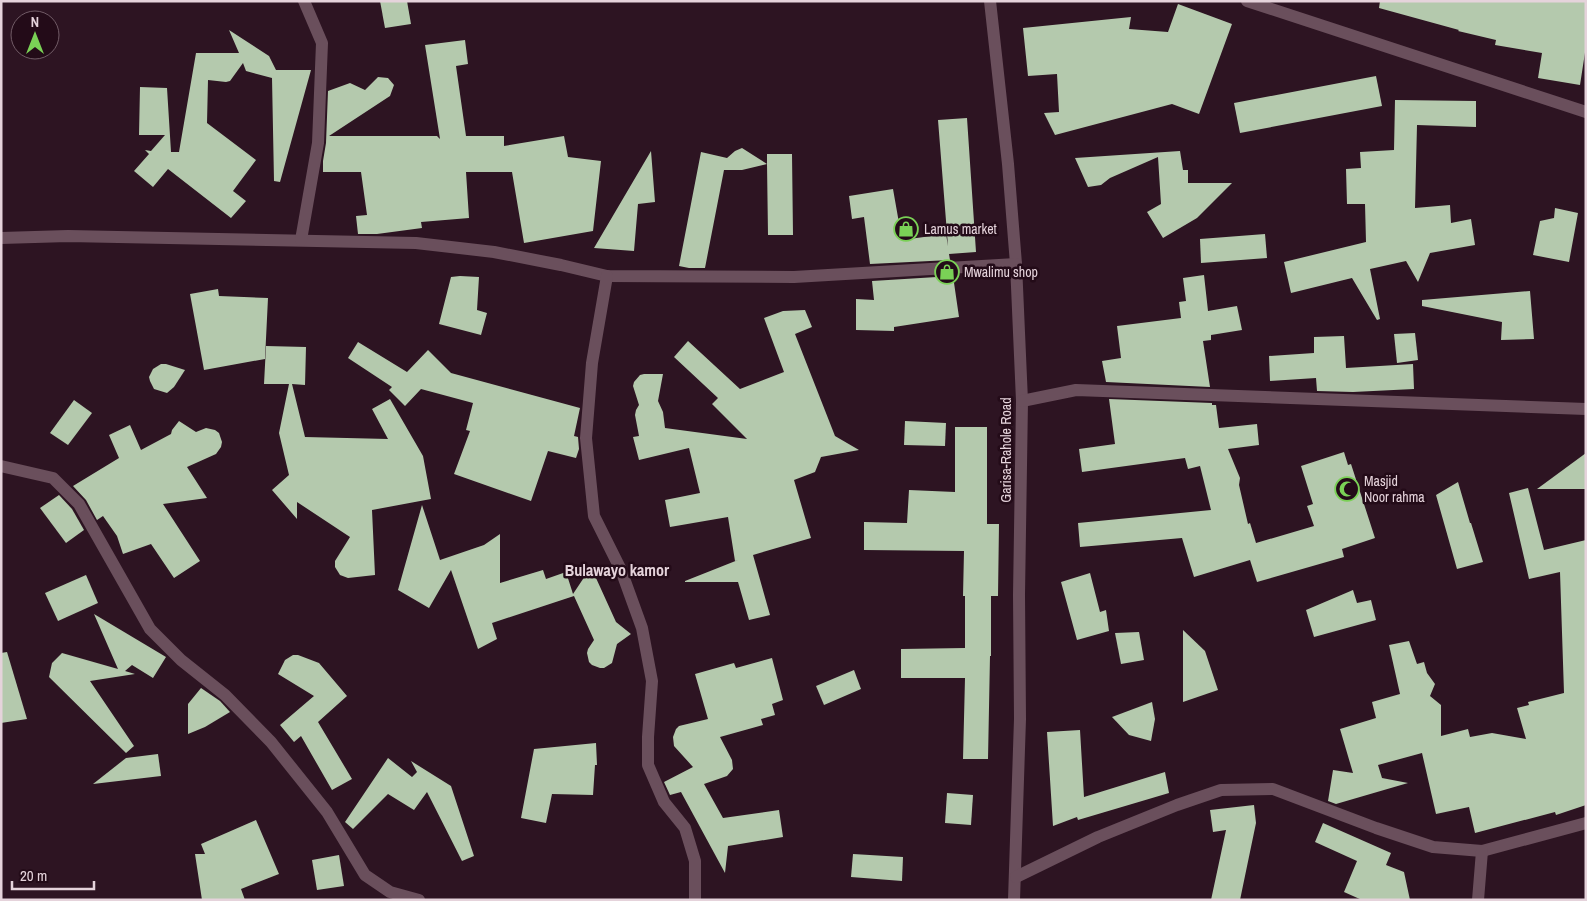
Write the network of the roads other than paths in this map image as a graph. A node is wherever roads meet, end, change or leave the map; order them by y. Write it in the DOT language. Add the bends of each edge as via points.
graph roads {
  1 [pos="304,1"];
  2 [pos="990,1"];
  3 [pos="1247,1"];
  4 [pos="1586,112"];
  5 [pos="1,238"];
  6 [pos="301,240"];
  7 [pos="1016,264"];
  8 [pos="607,276"];
  9 [pos="1022,401"];
  10 [pos="1586,409"];
  11 [pos="1,466"];
  12 [pos="1586,823"];
  13 [pos="1482,851"];
  14 [pos="1016,877"];
  15 [pos="418,900"];
  16 [pos="695,900"];
  17 [pos="1014,900"];
  18 [pos="1478,900"];
  1 -- 6 [label="street" via="322,43 318,143"];
  2 -- 7 [label="street, Garisa-Rahole Road"];
  3 -- 4 [label="street"];
  5 -- 6 [label="street"];
  6 -- 8 [label="street" via="416,242 494,252"];
  7 -- 8 [label="street" via="794,277"];
  7 -- 9 [label="street, Garisa-Rahole Road"];
  8 -- 16 [label="street" via="592,363 586,438 594,516 621,570 642,628 652,681 648,765 664,802 686,828 695,860"];
  9 -- 10 [label="street" via="1076,390"];
  9 -- 14 [label="street, Garisa-Rahole Road"];
  11 -- 15 [label="street" via="53,478 79,504 150,629 225,695 271,742 327,812 365,875 390,892"];
  12 -- 13 [label="street"];
  13 -- 14 [label="street" via="1433,847 1273,789 1220,790 1098,837"];
  13 -- 18 [label="street"];
  14 -- 17 [label="street, Garisa-Rahole Road"];
}
